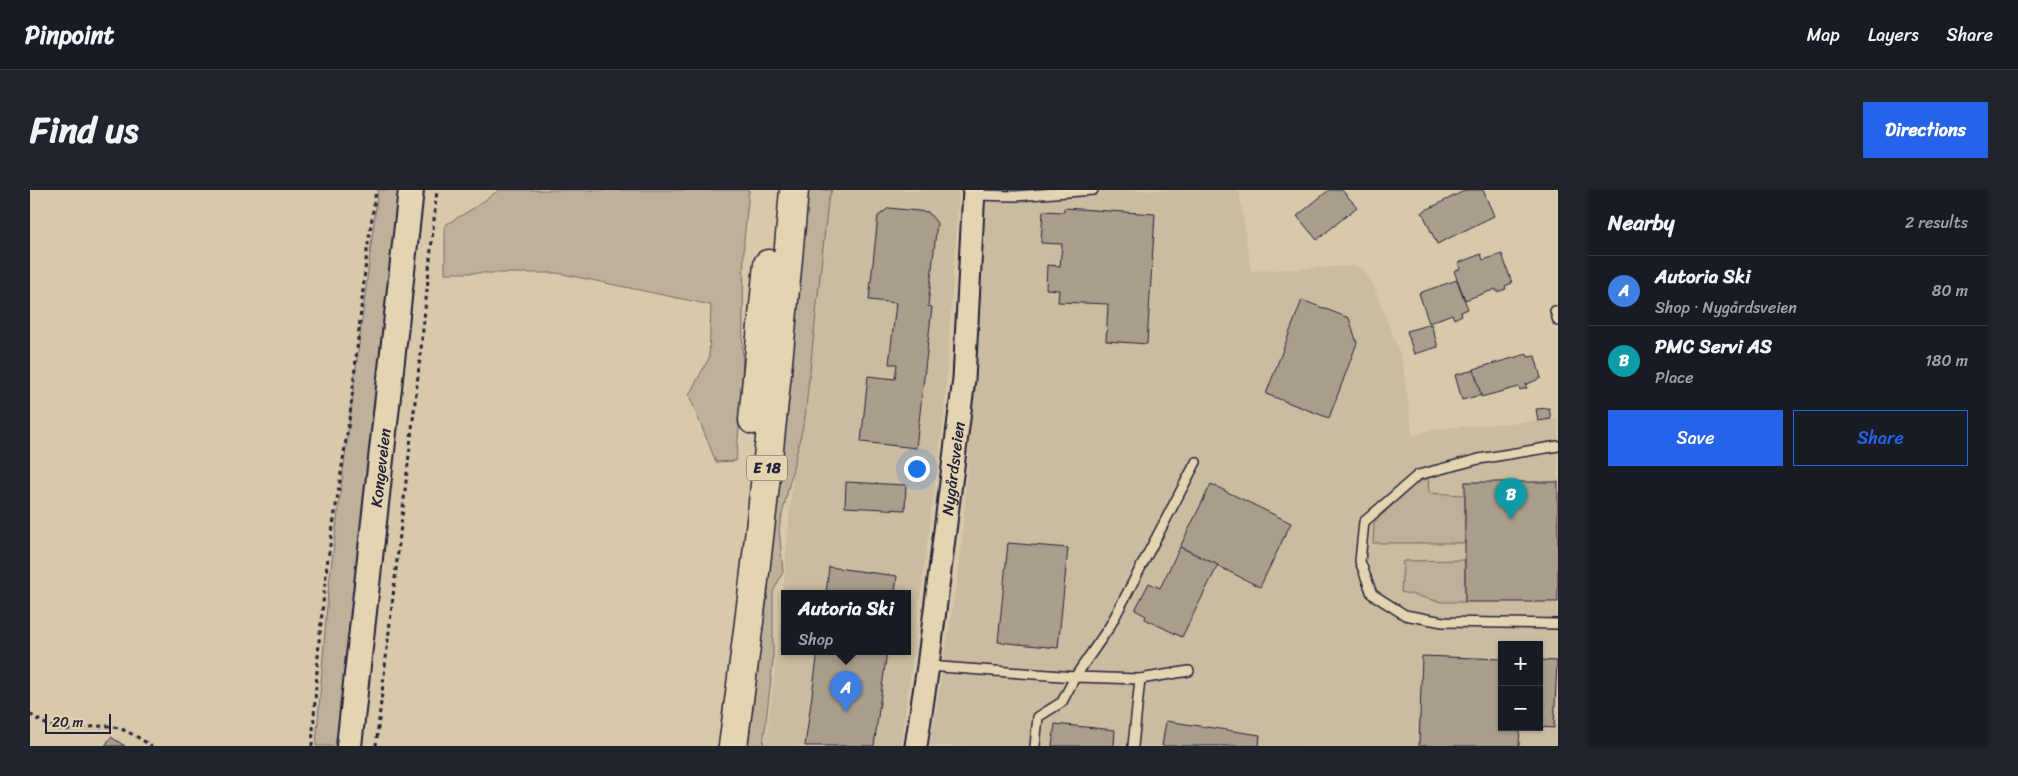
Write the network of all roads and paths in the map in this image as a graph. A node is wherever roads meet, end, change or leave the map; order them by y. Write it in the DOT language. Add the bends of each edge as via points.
graph roads {
  1 [pos="376,190"];
  2 [pos="411,190"];
  3 [pos="437,190"];
  4 [pos="776,190"];
  5 [pos="794,190"];
  6 [pos="1093,190"];
  7 [pos="974,192"];
  8 [pos="1554,311"];
  9 [pos="1558,321"];
  10 [pos="1558,446"];
  11 [pos="1196,462"];
  12 [pos="1558,624"];
  13 [pos="928,666"];
  14 [pos="1189,671"];
  15 [pos="1075,677"];
  16 [pos="1140,679"];
  17 [pos="30,714"];
  18 [pos="152,746"];
  19 [pos="312,746"];
  20 [pos="349,746"];
  21 [pos="376,746"];
  22 [pos="716,746"];
  23 [pos="733,746"];
  24 [pos="916,746"];
  25 [pos="1035,746"];
  26 [pos="1133,746"];
  1 -- 19 [label="path" via="351,407 327,565"];
  2 -- 20 [label="main road, Kongeveien"];
  3 -- 21 [label="path"];
  4 -- 22 [label="highway, E 18" via="736,600"];
  5 -- 23 [label="highway, E 18" via="778,366"];
  6 -- 7 [label="lane" via="1016,196"];
  7 -- 13 [label="street, Nygårdsveien" via="964,379"];
  8 -- 9 [label="lane"];
  10 -- 12 [label="lane" via="1480,459 1418,474 1364,522 1360,561 1372,594 1405,615 1443,622"];
  11 -- 15 [label="lane" via="1110,626"];
  13 -- 15 [label="lane"];
  13 -- 24 [label="street, Nygårdsveien"];
  14 -- 16 [label="lane"];
  15 -- 16 [label="lane"];
  15 -- 25 [label="lane" via="1062,702 1038,717"];
  16 -- 26 [label="lane"];
  17 -- 18 [label="path" via="53,728 115,727"];
}
